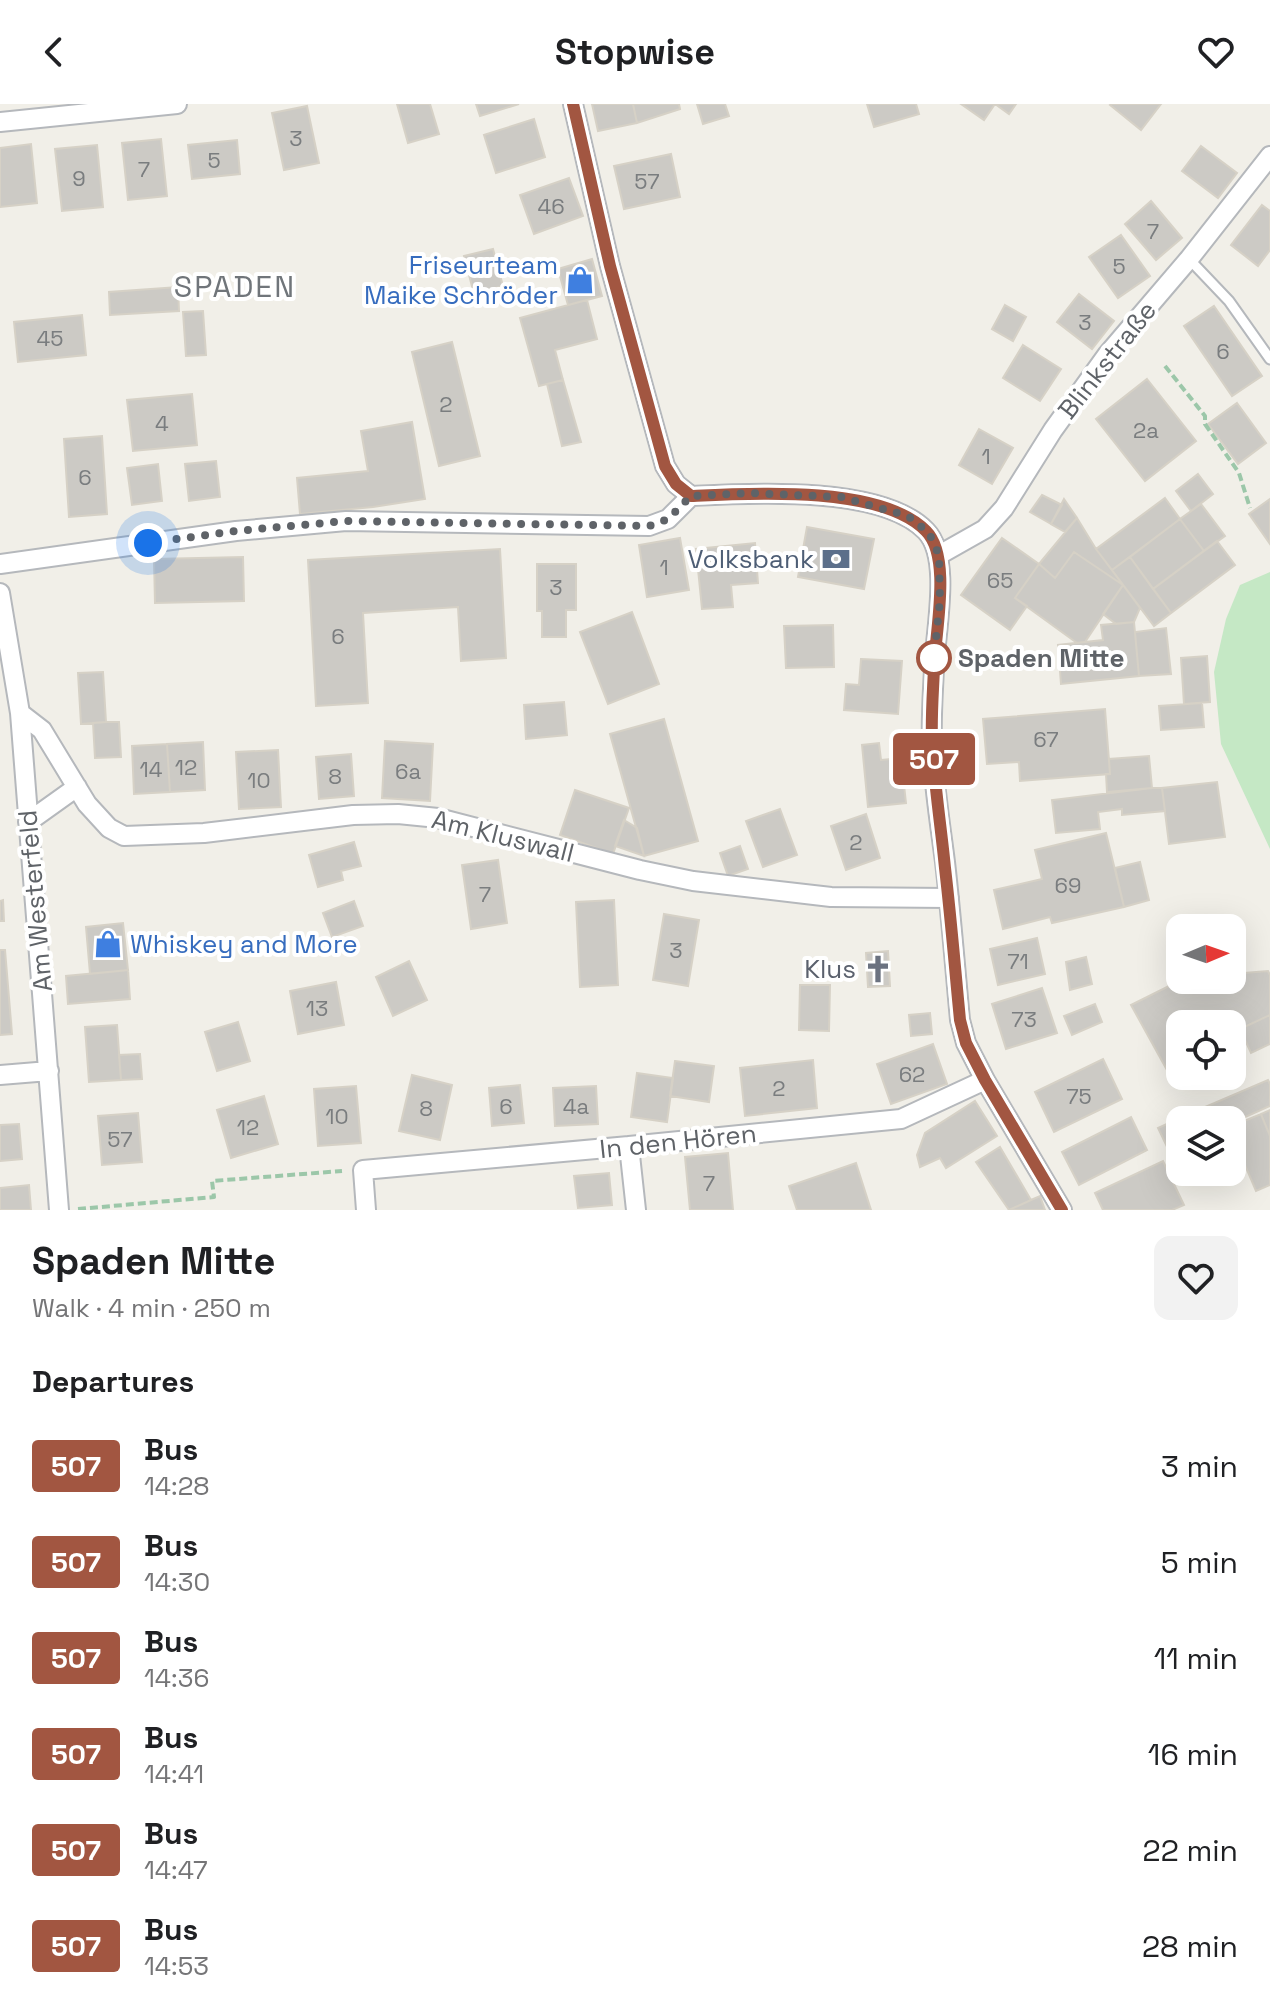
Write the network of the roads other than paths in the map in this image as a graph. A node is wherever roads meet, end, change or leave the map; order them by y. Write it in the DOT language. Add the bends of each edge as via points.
graph roads {
  1 [pos="177,104"];
  2 [pos="573,104"];
  3 [pos="0,122"];
  4 [pos="1270,156"];
  5 [pos="1189,259"];
  6 [pos="1270,359"];
  7 [pos="691,496"];
  8 [pos="939,555"];
  9 [pos="0,564"];
  10 [pos="0,593"];
  11 [pos="20,713"];
  12 [pos="77,787"];
  13 [pos="28,822"];
  14 [pos="949,898"];
  15 [pos="49,1071"];
  16 [pos="0,1075"];
  17 [pos="985,1080"];
  18 [pos="629,1146"];
  19 [pos="69,1209"];
  20 [pos="366,1210"];
  21 [pos="636,1210"];
  22 [pos="1062,1210"];
  1 -- 3 [label="street"];
  2 -- 7 [label="street" via="610,266 665,466"];
  4 -- 5 [label="street, Blinkstraße"];
  5 -- 6 [label="lane" via="1229,301"];
  5 -- 8 [label="street, Blinkstraße" via="1107,355 1004,508 985,529"];
  7 -- 8 [label="street" via="841,497 908,516 929,533"];
  7 -- 9 [label="street" via="668,519 649,526 346,521"];
  8 -- 14 [label="street" via="932,741"];
  10 -- 11 [label="street, Am Westerfeld"];
  11 -- 12 [label="street, Am Kluswall" via="42,730"];
  11 -- 13 [label="street, Am Westerfeld"];
  12 -- 13 [label="street"];
  12 -- 14 [label="street, Am Kluswall" via="109,828 124,836 398,814 438,818 693,881 831,897"];
  13 -- 15 [label="street, Am Westerfeld"];
  14 -- 17 [label="street" via="960,1020"];
  15 -- 16 [label="street"];
  15 -- 19 [label="street, Am Westerfeld"];
  17 -- 18 [label="street, In den Hören" via="901,1119"];
  17 -- 22 [label="street"];
  18 -- 20 [label="street, In den Hören" via="363,1170"];
  18 -- 21 [label="street"];
}
